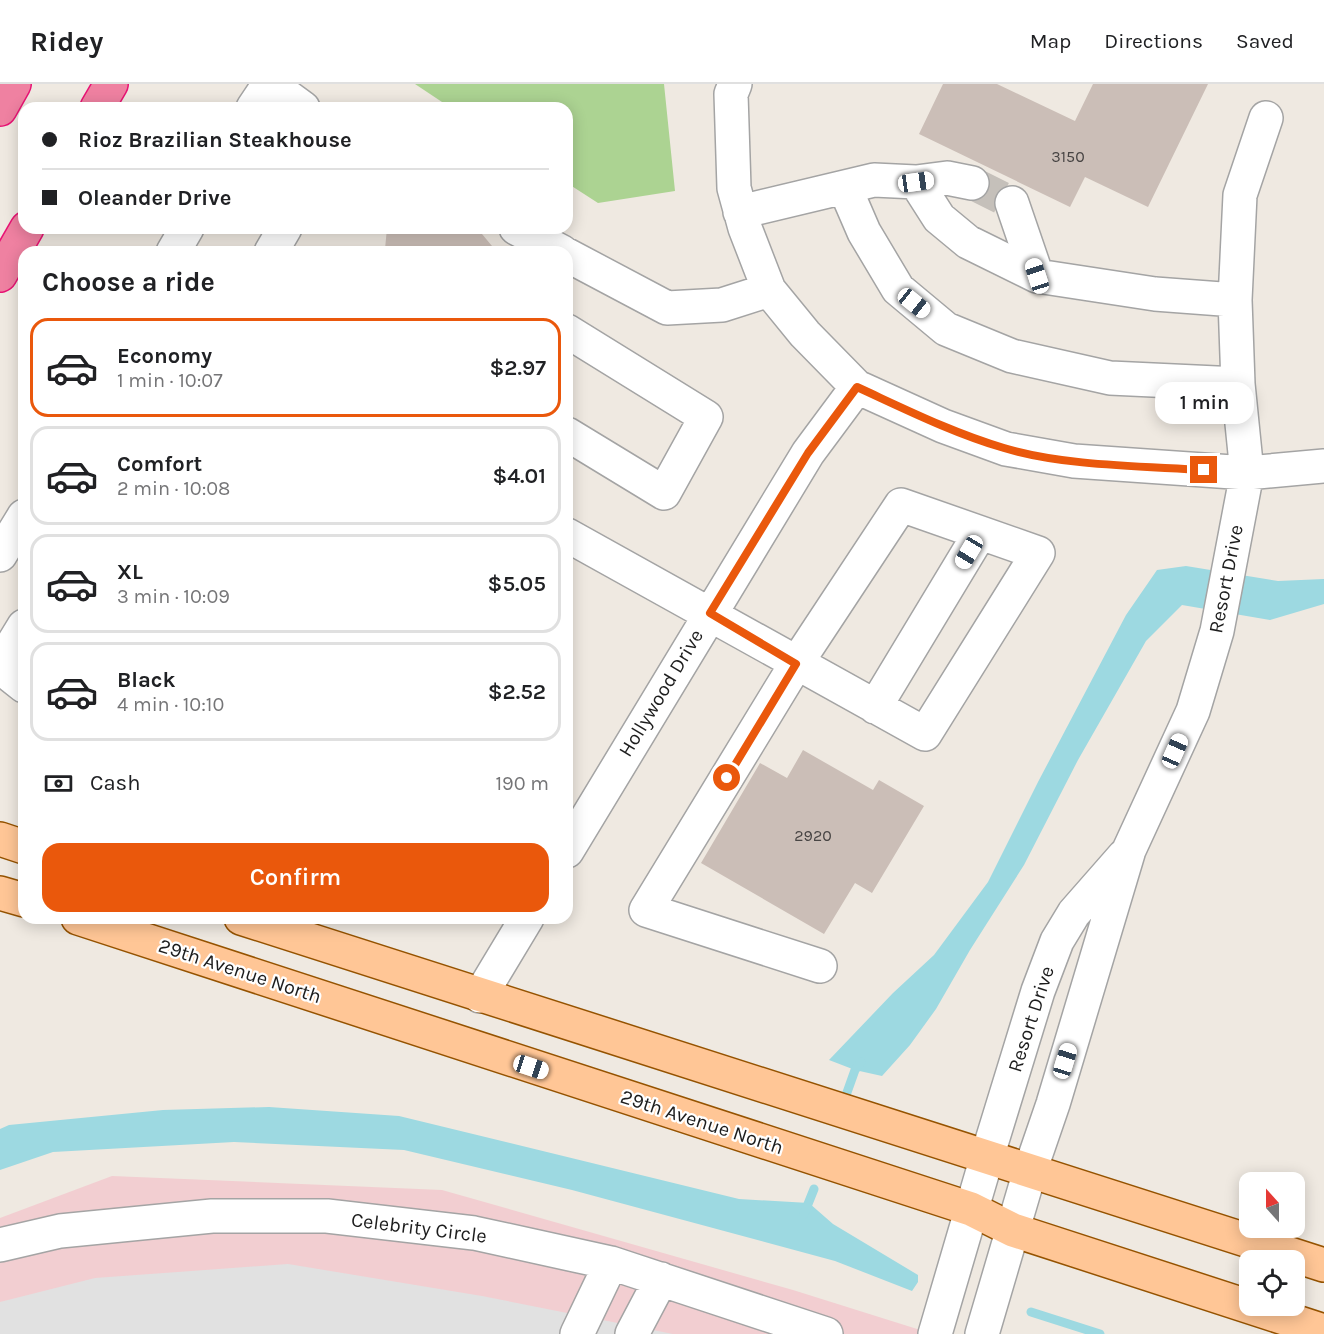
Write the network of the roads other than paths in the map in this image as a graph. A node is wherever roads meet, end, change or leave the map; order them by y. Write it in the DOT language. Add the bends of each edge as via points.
graph roads {
  1 [pos="14,84"];
  2 [pos="111,84"];
  3 [pos="270,84"];
  4 [pos="735,84"];
  5 [pos="100,102"];
  6 [pos="257,102"];
  7 [pos="295,102"];
  8 [pos="0,109"];
  9 [pos="1266,118"];
  10 [pos="916,182"];
  11 [pos="972,183"];
  12 [pos="844,188"];
  13 [pos="1012,203"];
  14 [pos="740,212"];
  15 [pos="24,234"];
  16 [pos="525,234"];
  17 [pos="543,246"];
  18 [pos="573,265"];
  19 [pos="0,275"];
  20 [pos="1037,276"];
  21 [pos="769,290"];
  22 [pos="1235,300"];
  23 [pos="573,335"];
  24 [pos="1238,384"];
  25 [pos="857,387"];
  26 [pos="573,438"];
  27 [pos="1324,466"];
  28 [pos="1247,473"];
  29 [pos="18,526"];
  30 [pos="980,533"];
  31 [pos="573,541"];
  32 [pos="0,555"];
  33 [pos="710,613"];
  34 [pos="18,636"];
  35 [pos="796,664"];
  36 [pos="0,666"];
  37 [pos="18,681"];
  38 [pos="875,707"];
  39 [pos="0,839"];
  40 [pos="573,841"];
  41 [pos="18,845"];
  42 [pos="1129,850"];
  43 [pos="0,893"];
  44 [pos="18,898"];
  45 [pos="96,924"];
  46 [pos="259,924"];
  47 [pos="522,924"];
  48 [pos="820,966"];
  49 [pos="480,996"];
  50 [pos="987,1157"];
  51 [pos="1030,1171"];
  52 [pos="971,1209"];
  53 [pos="1013,1230"];
  54 [pos="0,1245"];
  55 [pos="611,1263"];
  56 [pos="1324,1265"];
  57 [pos="661,1279"];
  58 [pos="1324,1331"];
  59 [pos="577,1334"];
  60 [pos="632,1334"];
  61 [pos="826,1334"];
  62 [pos="935,1334"];
  63 [pos="982,1334"];
  1 -- 8 [label="highway"];
  2 -- 5 [label="highway"];
  3 -- 6 [label="street"];
  3 -- 7 [label="street"];
  4 -- 14 [label="street" via="731,94 732,148"];
  9 -- 22 [label="street, Resort Drive" via="1239,195"];
  10 -- 11 [label="street" via="947,178"];
  10 -- 12 [label="street" via="874,180"];
  10 -- 20 [label="street" via="939,218 968,242"];
  12 -- 14 [label="street"];
  12 -- 24 [label="street" via="864,232 898,289 946,329 1012,356 1110,378"];
  13 -- 20 [label="street"];
  14 -- 21 [label="street"];
  15 -- 19 [label="highway"];
  16 -- 17 [label="street"];
  18 -- 21 [label="street" via="667,308 722,305"];
  20 -- 22 [label="street" via="1155,294"];
  21 -- 25 [label="street"];
  22 -- 24 [label="street, Resort Drive"];
  23 -- 26 [label="street" via="706,417 664,493"];
  24 -- 28 [label="street, Resort Drive"];
  25 -- 28 [label="street" via="1006,449 1074,461"];
  25 -- 33 [label="street, Hollywood Drive" via="808,453"];
  27 -- 28 [label="street"];
  28 -- 42 [label="street, Resort Drive" via="1217,632 1193,711"];
  29 -- 32 [label="street"];
  30 -- 35 [label="street" via="901,505"];
  30 -- 38 [label="street"];
  30 -- 38 [label="street" via="1038,553 925,734"];
  31 -- 33 [label="street"];
  33 -- 35 [label="street"];
  33 -- 40 [label="street, Hollywood Drive"];
  34 -- 36 [label="street"];
  35 -- 38 [label="street"];
  35 -- 48 [label="street" via="646,910"];
  36 -- 37 [label="street"];
  39 -- 41 [label="main road"];
  42 -- 50 [label="street, Resort Drive" via="1074,913 1057,941"];
  42 -- 51 [label="street, Resort Drive"];
  43 -- 44 [label="main road"];
  45 -- 52 [label="main road, 29th Avenue North"];
  46 -- 49 [label="main road"];
  47 -- 49 [label="street"];
  49 -- 50 [label="main road"];
  50 -- 51 [label="main road"];
  50 -- 52 [label="street, Resort Drive"];
  51 -- 53 [label="street, Resort Drive"];
  51 -- 56 [label="main road"];
  52 -- 53 [label="main road, 29th Avenue North"];
  52 -- 62 [label="street"];
  53 -- 58 [label="main road, 29th Avenue North"];
  53 -- 63 [label="street"];
  54 -- 55 [label="street, Celebrity Circle" via="60,1231 212,1216 327,1216 474,1233"];
  55 -- 57 [label="street, Celebrity Circle"];
  55 -- 59 [label="street"];
  57 -- 60 [label="street"];
  57 -- 61 [label="street, Celebrity Circle"];
}
